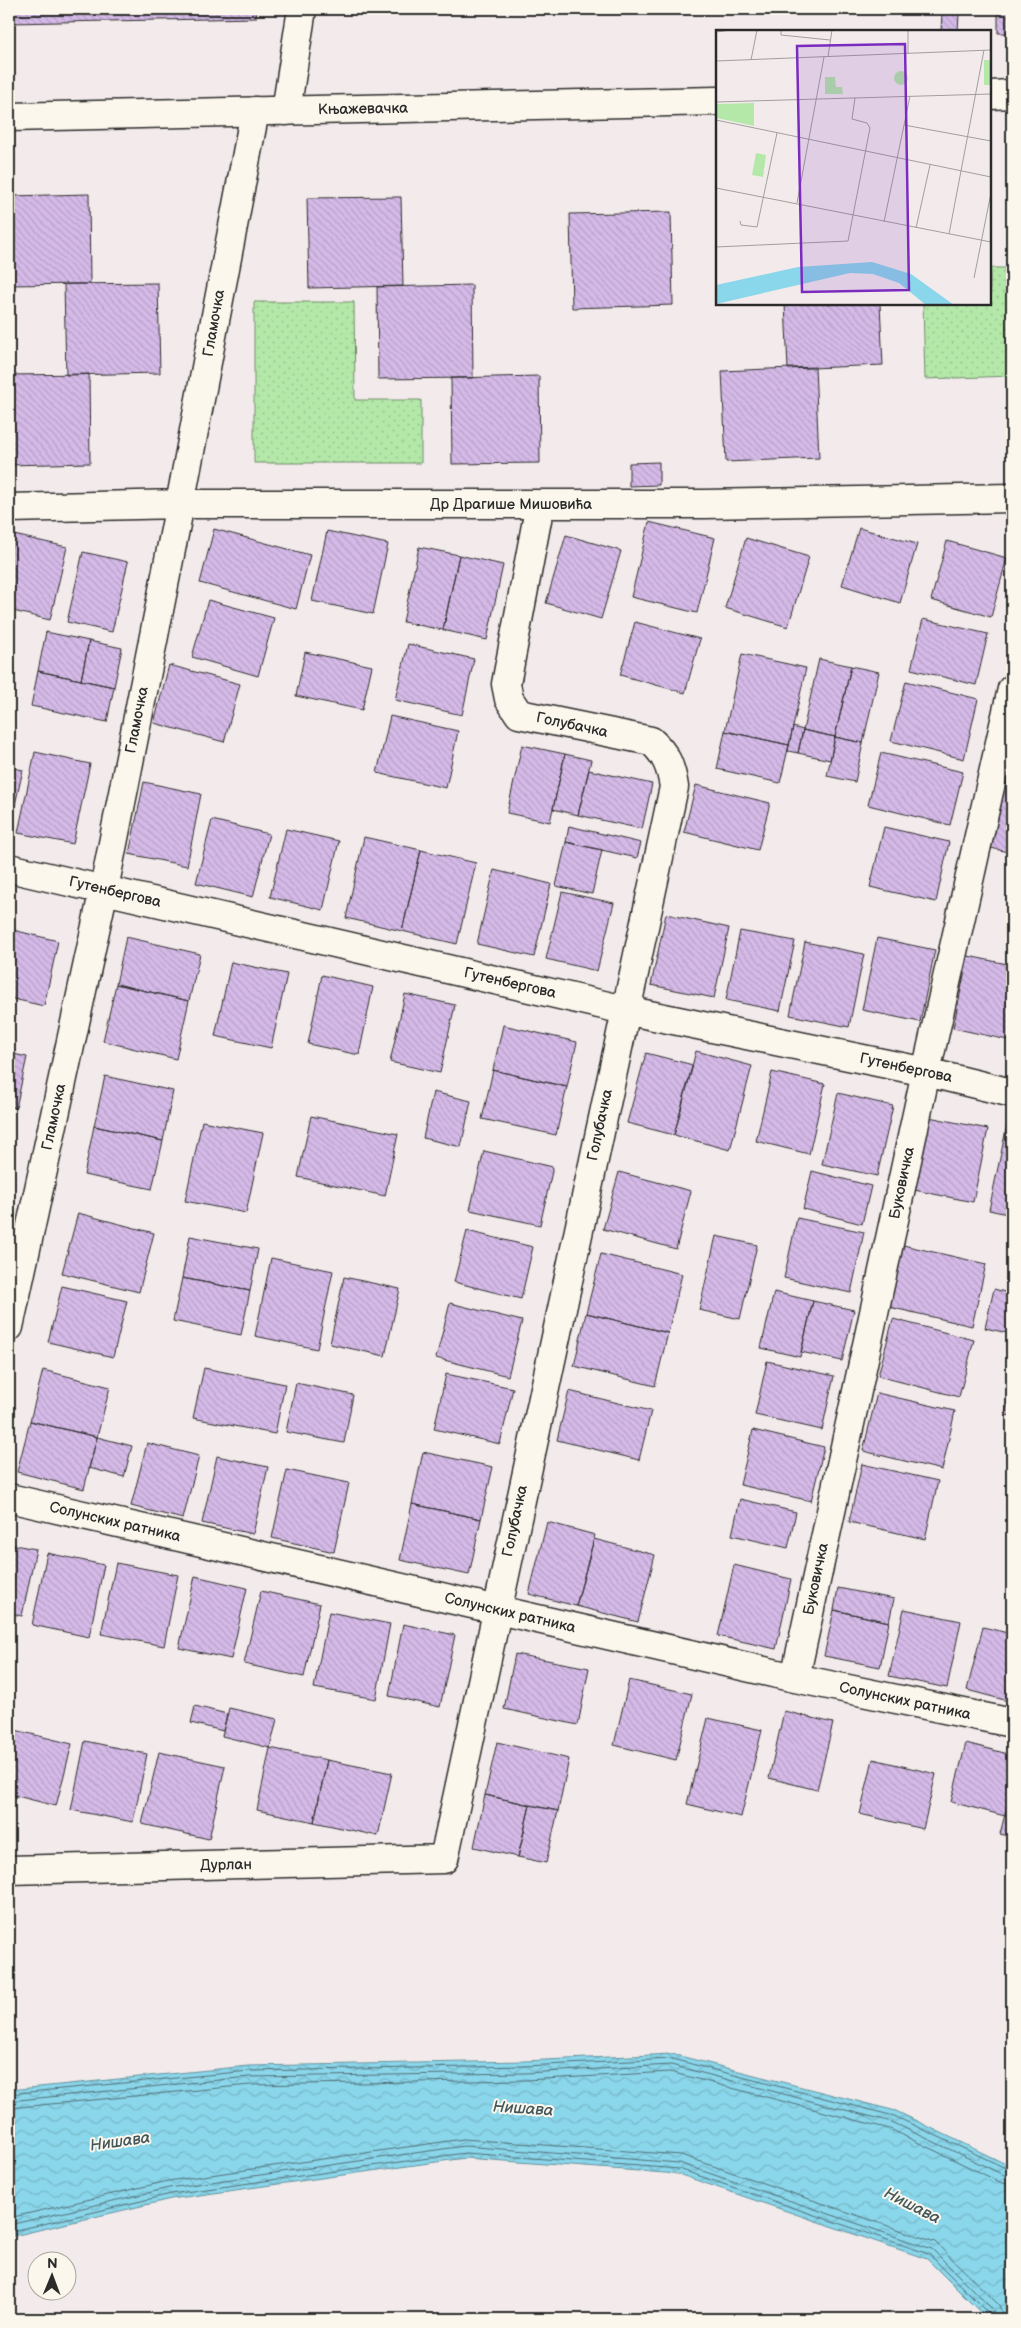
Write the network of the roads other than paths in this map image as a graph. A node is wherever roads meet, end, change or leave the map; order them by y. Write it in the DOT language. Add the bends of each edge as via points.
graph roads {
  1 [pos="302,9"];
  2 [pos="1012,94"];
  3 [pos="991,95"];
  4 [pos="716,101"];
  5 [pos="255,111"];
  6 [pos="286,111"];
  7 [pos="9,117"];
  8 [pos="1012,498"];
  9 [pos="180,504"];
  10 [pos="540,504"];
  11 [pos="9,508"];
  12 [pos="1012,689"];
  13 [pos="1004,769"];
  14 [pos="9,868"];
  15 [pos="104,889"];
  16 [pos="625,1010"];
  17 [pos="926,1072"];
  18 [pos="1012,1093"];
  19 [pos="9,1327"];
  20 [pos="9,1498"];
  21 [pos="496,1610"];
  22 [pos="795,1678"];
  23 [pos="1012,1723"];
  24 [pos="444,1859"];
  25 [pos="9,1870"];
  1 -- 6 [label="street"];
  2 -- 3 [label="street"];
  4 -- 6 [label="street, Књажевачка"];
  5 -- 6 [label="street, Књажевачка"];
  5 -- 7 [label="street, Књажевачка"];
  5 -- 9 [label="street, Гламочка"];
  8 -- 10 [label="street, Др Драгише Мишовића"];
  9 -- 10 [label="street, Др Драгише Мишовића"];
  9 -- 11 [label="street, Др Драгише Мишовића"];
  9 -- 15 [label="street, Гламочка"];
  10 -- 16 [label="street, Голубачка" via="506,684 509,699 519,714 651,741 662,750 671,767 674,787"];
  12 -- 13 [label="street, Буковичка"];
  13 -- 17 [label="street, Буковичка"];
  14 -- 15 [label="street, Гутенбергова"];
  15 -- 16 [label="street, Гутенбергова"];
  15 -- 19 [label="street, Гламочка"];
  16 -- 17 [label="street, Гутенбергова"];
  16 -- 21 [label="street, Голубачка"];
  17 -- 18 [label="street, Гутенбергова"];
  17 -- 22 [label="street, Буковичка"];
  20 -- 21 [label="street, Солунских ратника"];
  21 -- 22 [label="street, Солунских ратника"];
  21 -- 24 [label="street, Голубачка"];
  22 -- 23 [label="street, Солунских ратника"];
  24 -- 25 [label="street, Дурлан"];
}
